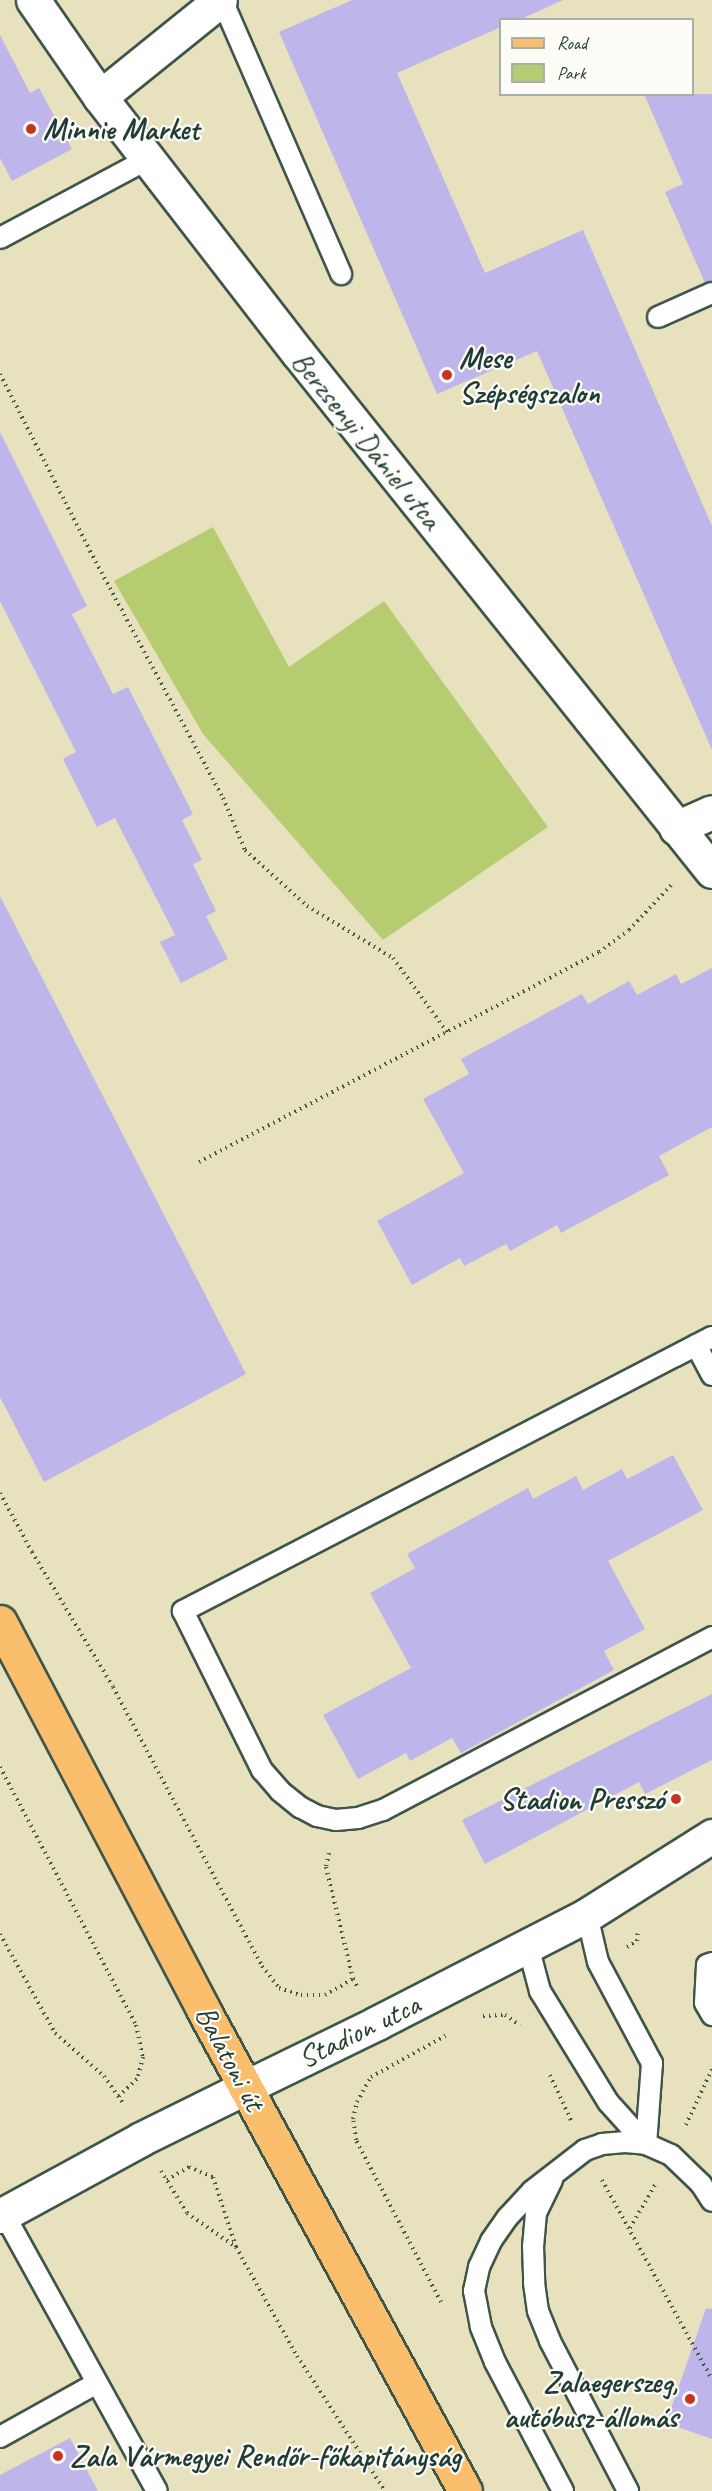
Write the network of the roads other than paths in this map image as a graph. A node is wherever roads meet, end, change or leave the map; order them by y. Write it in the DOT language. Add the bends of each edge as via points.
graph roads {
  1 [pos="33,0"];
  2 [pos="221,0"];
  3 [pos="100,97"];
  4 [pos="148,159"];
  5 [pos="0,238"];
  6 [pos="341,274"];
  7 [pos="712,293"];
  8 [pos="658,317"];
  9 [pos="712,812"];
  10 [pos="676,828"];
  11 [pos="705,863"];
  12 [pos="704,1341"];
  13 [pos="712,1375"];
  14 [pos="0,1622"];
  15 [pos="712,1637"];
  16 [pos="712,1836"];
  17 [pos="586,1915"];
  18 [pos="528,1946"];
  19 [pos="712,1963"];
  20 [pos="709,2009"];
  21 [pos="246,2087"];
  22 [pos="646,2144"];
  23 [pos="561,2168"];
  24 [pos="712,2202"];
  25 [pos="2,2215"];
  26 [pos="97,2383"];
  27 [pos="0,2437"];
  28 [pos="157,2491"];
  29 [pos="465,2491"];
  30 [pos="563,2491"];
  31 [pos="628,2491"];
  1 -- 3 [label="street, Berzsenyi Dániel utca"];
  2 -- 3 [label="street"];
  2 -- 6 [label="lane"];
  3 -- 4 [label="street, Berzsenyi Dániel utca"];
  4 -- 5 [label="lane"];
  4 -- 10 [label="street, Berzsenyi Dániel utca"];
  7 -- 8 [label="lane"];
  9 -- 10 [label="street"];
  10 -- 11 [label="street, Berzsenyi Dániel utca"];
  12 -- 13 [label="lane"];
  12 -- 15 [label="lane" via="183,1611 262,1770 300,1806 317,1816 336,1820 383,1810"];
  14 -- 21 [label="main road, Balatoni út"];
  16 -- 17 [label="street, Stadion utca"];
  17 -- 18 [label="street, Stadion utca"];
  17 -- 22 [label="lane" via="598,1962 652,2063"];
  18 -- 21 [label="street, Stadion utca"];
  18 -- 22 [label="lane" via="540,1991 608,2102"];
  19 -- 20 [label="lane" via="707,1965"];
  21 -- 25 [label="street, Stadion utca"];
  21 -- 29 [label="main road, Balatoni út"];
  22 -- 23 [label="lane" via="602,2144 585,2150"];
  22 -- 24 [label="lane" via="671,2155 701,2184"];
  23 -- 30 [label="lane" via="507,2218 479,2266 474,2291 480,2327 495,2362"];
  23 -- 31 [label="lane" via="545,2190 536,2213 533,2255 538,2311"];
  25 -- 26 [label="lane"];
  26 -- 27 [label="lane"];
  26 -- 28 [label="lane"];
}
